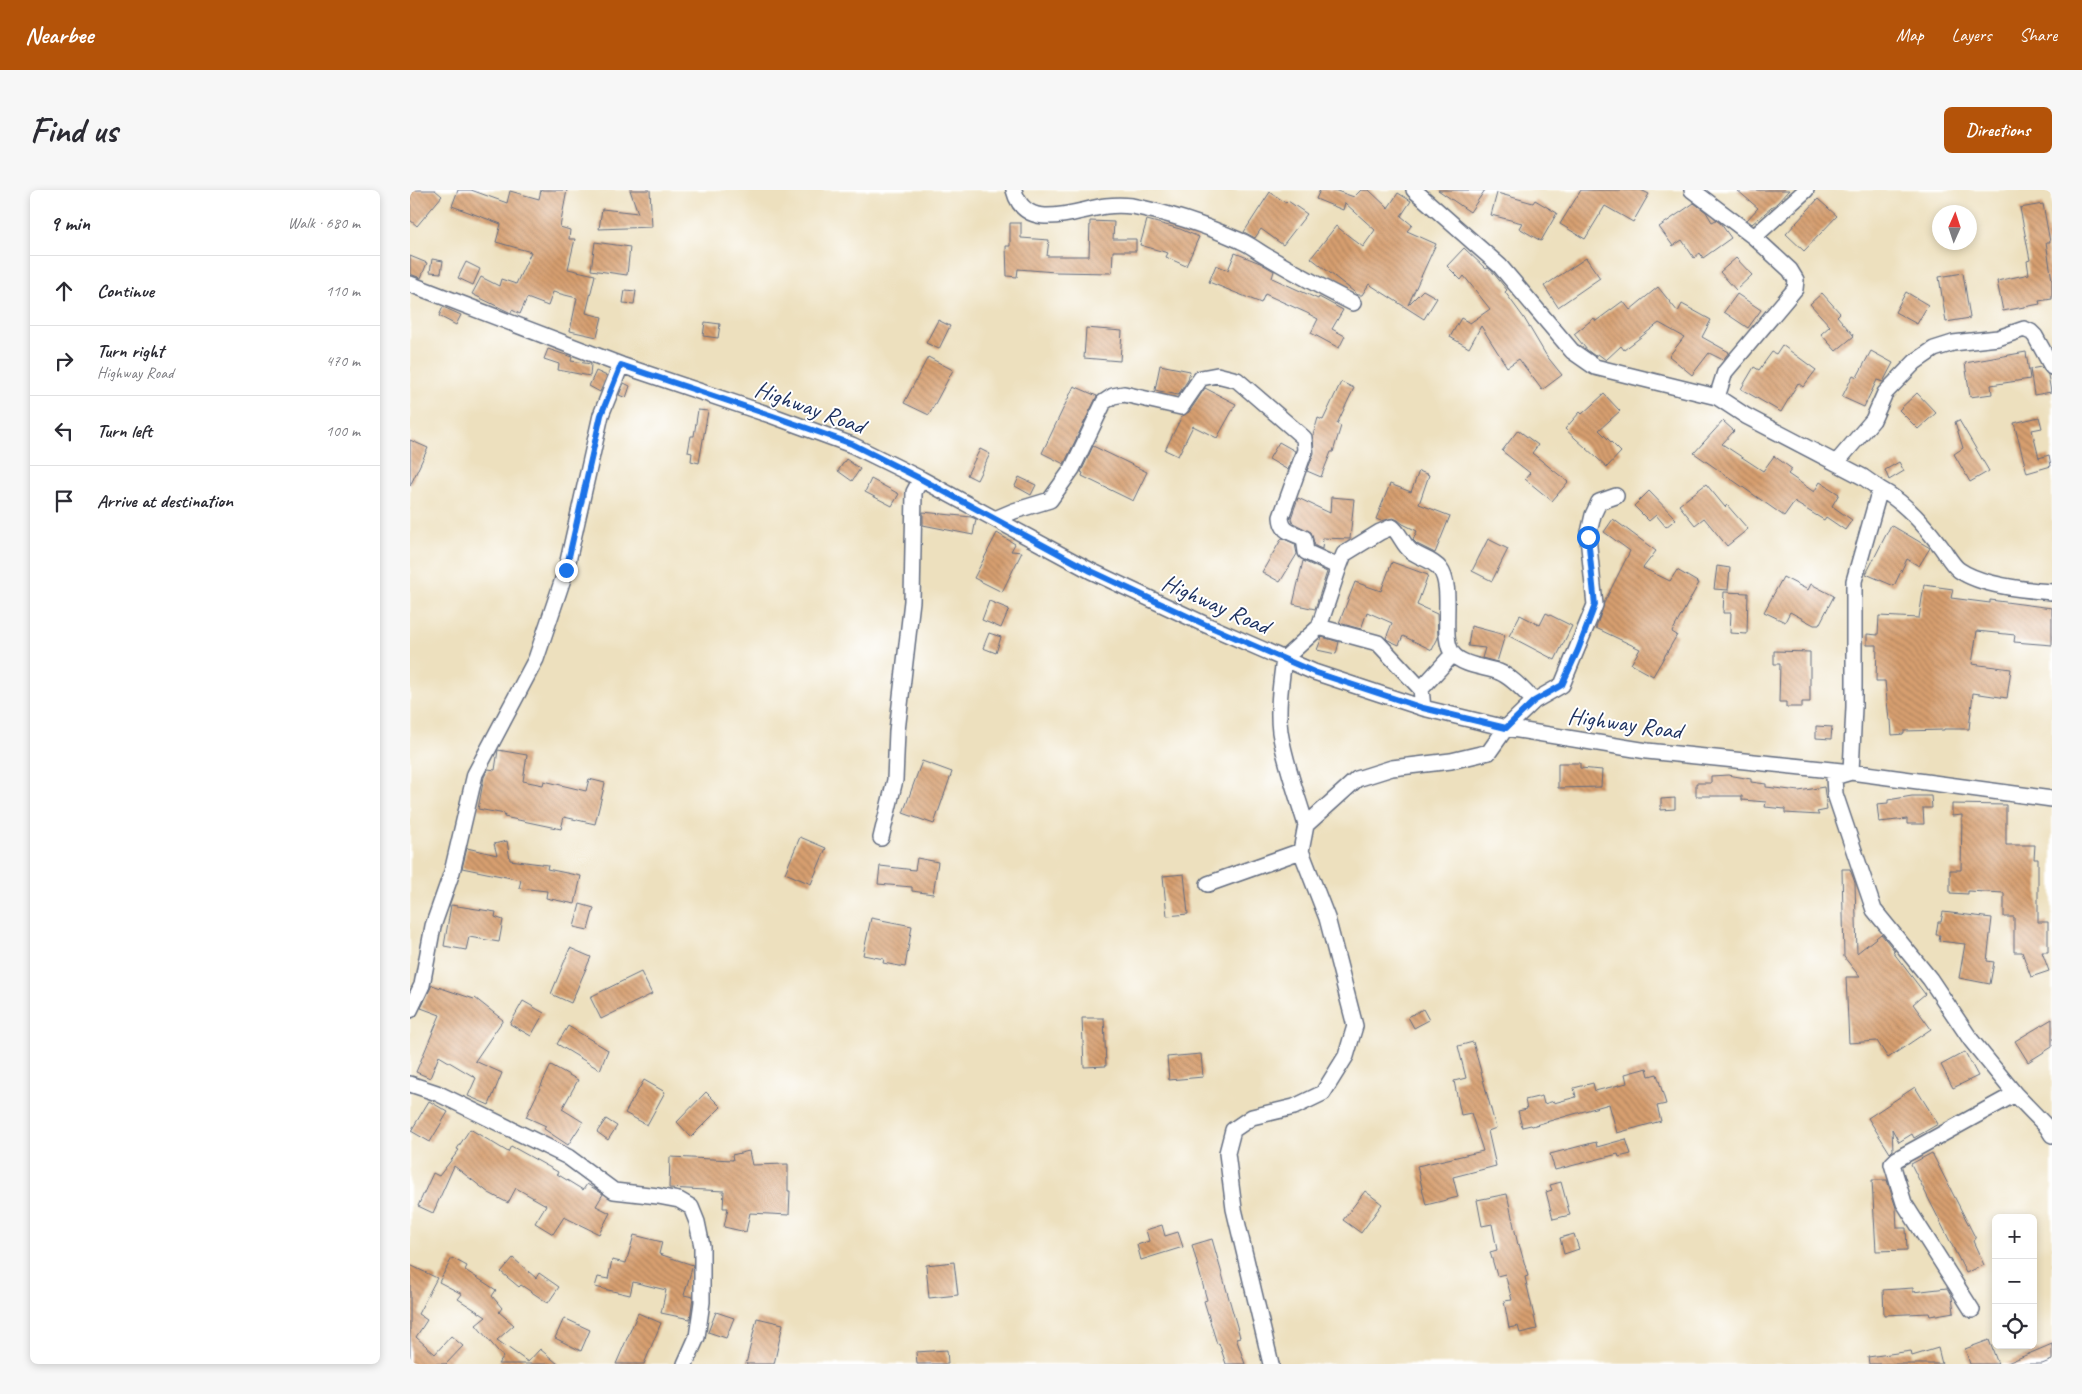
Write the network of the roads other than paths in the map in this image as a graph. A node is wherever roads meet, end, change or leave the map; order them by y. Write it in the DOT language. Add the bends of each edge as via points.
graph roads {
  1 [pos="1014,190"];
  2 [pos="1414,190"];
  3 [pos="1692,190"];
  4 [pos="1806,190"];
  5 [pos="1754,237"];
  6 [pos="410,284"];
  7 [pos="1353,303"];
  8 [pos="621,365"];
  9 [pos="2052,367"];
  10 [pos="1717,397"];
  11 [pos="1836,463"];
  12 [pos="921,479"];
  13 [pos="1880,489"];
  14 [pos="1616,496"];
  15 [pos="995,519"];
  16 [pos="1338,567"];
  17 [pos="2052,592"];
  18 [pos="1319,627"];
  19 [pos="1453,654"];
  20 [pos="1284,659"];
  21 [pos="1421,689"];
  22 [pos="1534,701"];
  23 [pos="1423,708"];
  24 [pos="1506,728"];
  25 [pos="1851,772"];
  26 [pos="2052,799"];
  27 [pos="1306,825"];
  28 [pos="881,838"];
  29 [pos="1301,852"];
  30 [pos="1208,884"];
  31 [pos="410,1010"];
  32 [pos="410,1084"];
  33 [pos="2015,1094"];
  34 [pos="2052,1135"];
  35 [pos="1972,1310"];
  36 [pos="685,1364"];
  37 [pos="1271,1364"];
  1 -- 7 [label="street" via="1029,213 1041,216 1107,205 1131,206 1173,216 1242,241"];
  2 -- 10 [label="street" via="1500,266 1572,351 1595,367"];
  3 -- 5 [label="street"];
  4 -- 5 [label="street"];
  5 -- 10 [label="street" via="1790,270 1796,280 1795,289 1725,372"];
  6 -- 8 [label="street, Highway Road"];
  8 -- 12 [label="street, Highway Road" via="852,444"];
  8 -- 31 [label="street" via="601,415 566,570 536,660 475,774 452,872 434,926 422,985"];
  9 -- 11 [label="street" via="2035,336 2024,329 1998,338 1953,343 1934,349 1915,362 1884,393 1873,420"];
  10 -- 11 [label="street" via="1746,416"];
  11 -- 13 [label="street"];
  12 -- 15 [label="street, Highway Road"];
  12 -- 28 [label="street" via="914,492 912,601 897,731 895,780"];
  13 -- 17 [label="street" via="1893,495 1911,512 1959,570 1983,581 2020,590"];
  13 -- 25 [label="street" via="1854,580"];
  14 -- 22 [label="street" via="1600,502 1593,515 1588,537 1595,605 1578,650 1562,685"];
  15 -- 16 [label="street" via="1050,500 1072,469 1104,402 1113,396 1124,394 1180,407 1201,378 1217,375 1237,380 1304,438 1305,450 1281,524 1285,530 1304,538 1306,552"];
  15 -- 20 [label="street, Highway Road" via="1091,571"];
  16 -- 18 [label="street"];
  16 -- 19 [label="street" via="1344,554 1392,527 1410,550 1440,569 1446,585 1449,644"];
  18 -- 20 [label="street"];
  18 -- 21 [label="street" via="1378,643"];
  19 -- 21 [label="street"];
  19 -- 22 [label="street" via="1501,672"];
  20 -- 23 [label="street, Highway Road"];
  20 -- 27 [label="street" via="1280,731"];
  21 -- 23 [label="street"];
  22 -- 24 [label="street"];
  23 -- 24 [label="street, Highway Road"];
  24 -- 25 [label="street, Highway Road" via="1647,751"];
  24 -- 27 [label="street" via="1489,752 1451,761 1392,768 1357,779"];
  25 -- 26 [label="street, Highway Road"];
  25 -- 33 [label="street" via="1834,777 1836,794 1874,910"];
  27 -- 29 [label="street"];
  29 -- 30 [label="street"];
  29 -- 37 [label="street" via="1326,918 1355,1026 1346,1056 1323,1093 1294,1107 1252,1117 1232,1130 1227,1153 1234,1209"];
  32 -- 36 [label="street" via="438,1093 568,1157 614,1191 665,1197 691,1207 702,1246 702,1302 697,1336"];
  33 -- 34 [label="street"];
  33 -- 35 [label="street" via="1892,1164 1904,1203"];
}
